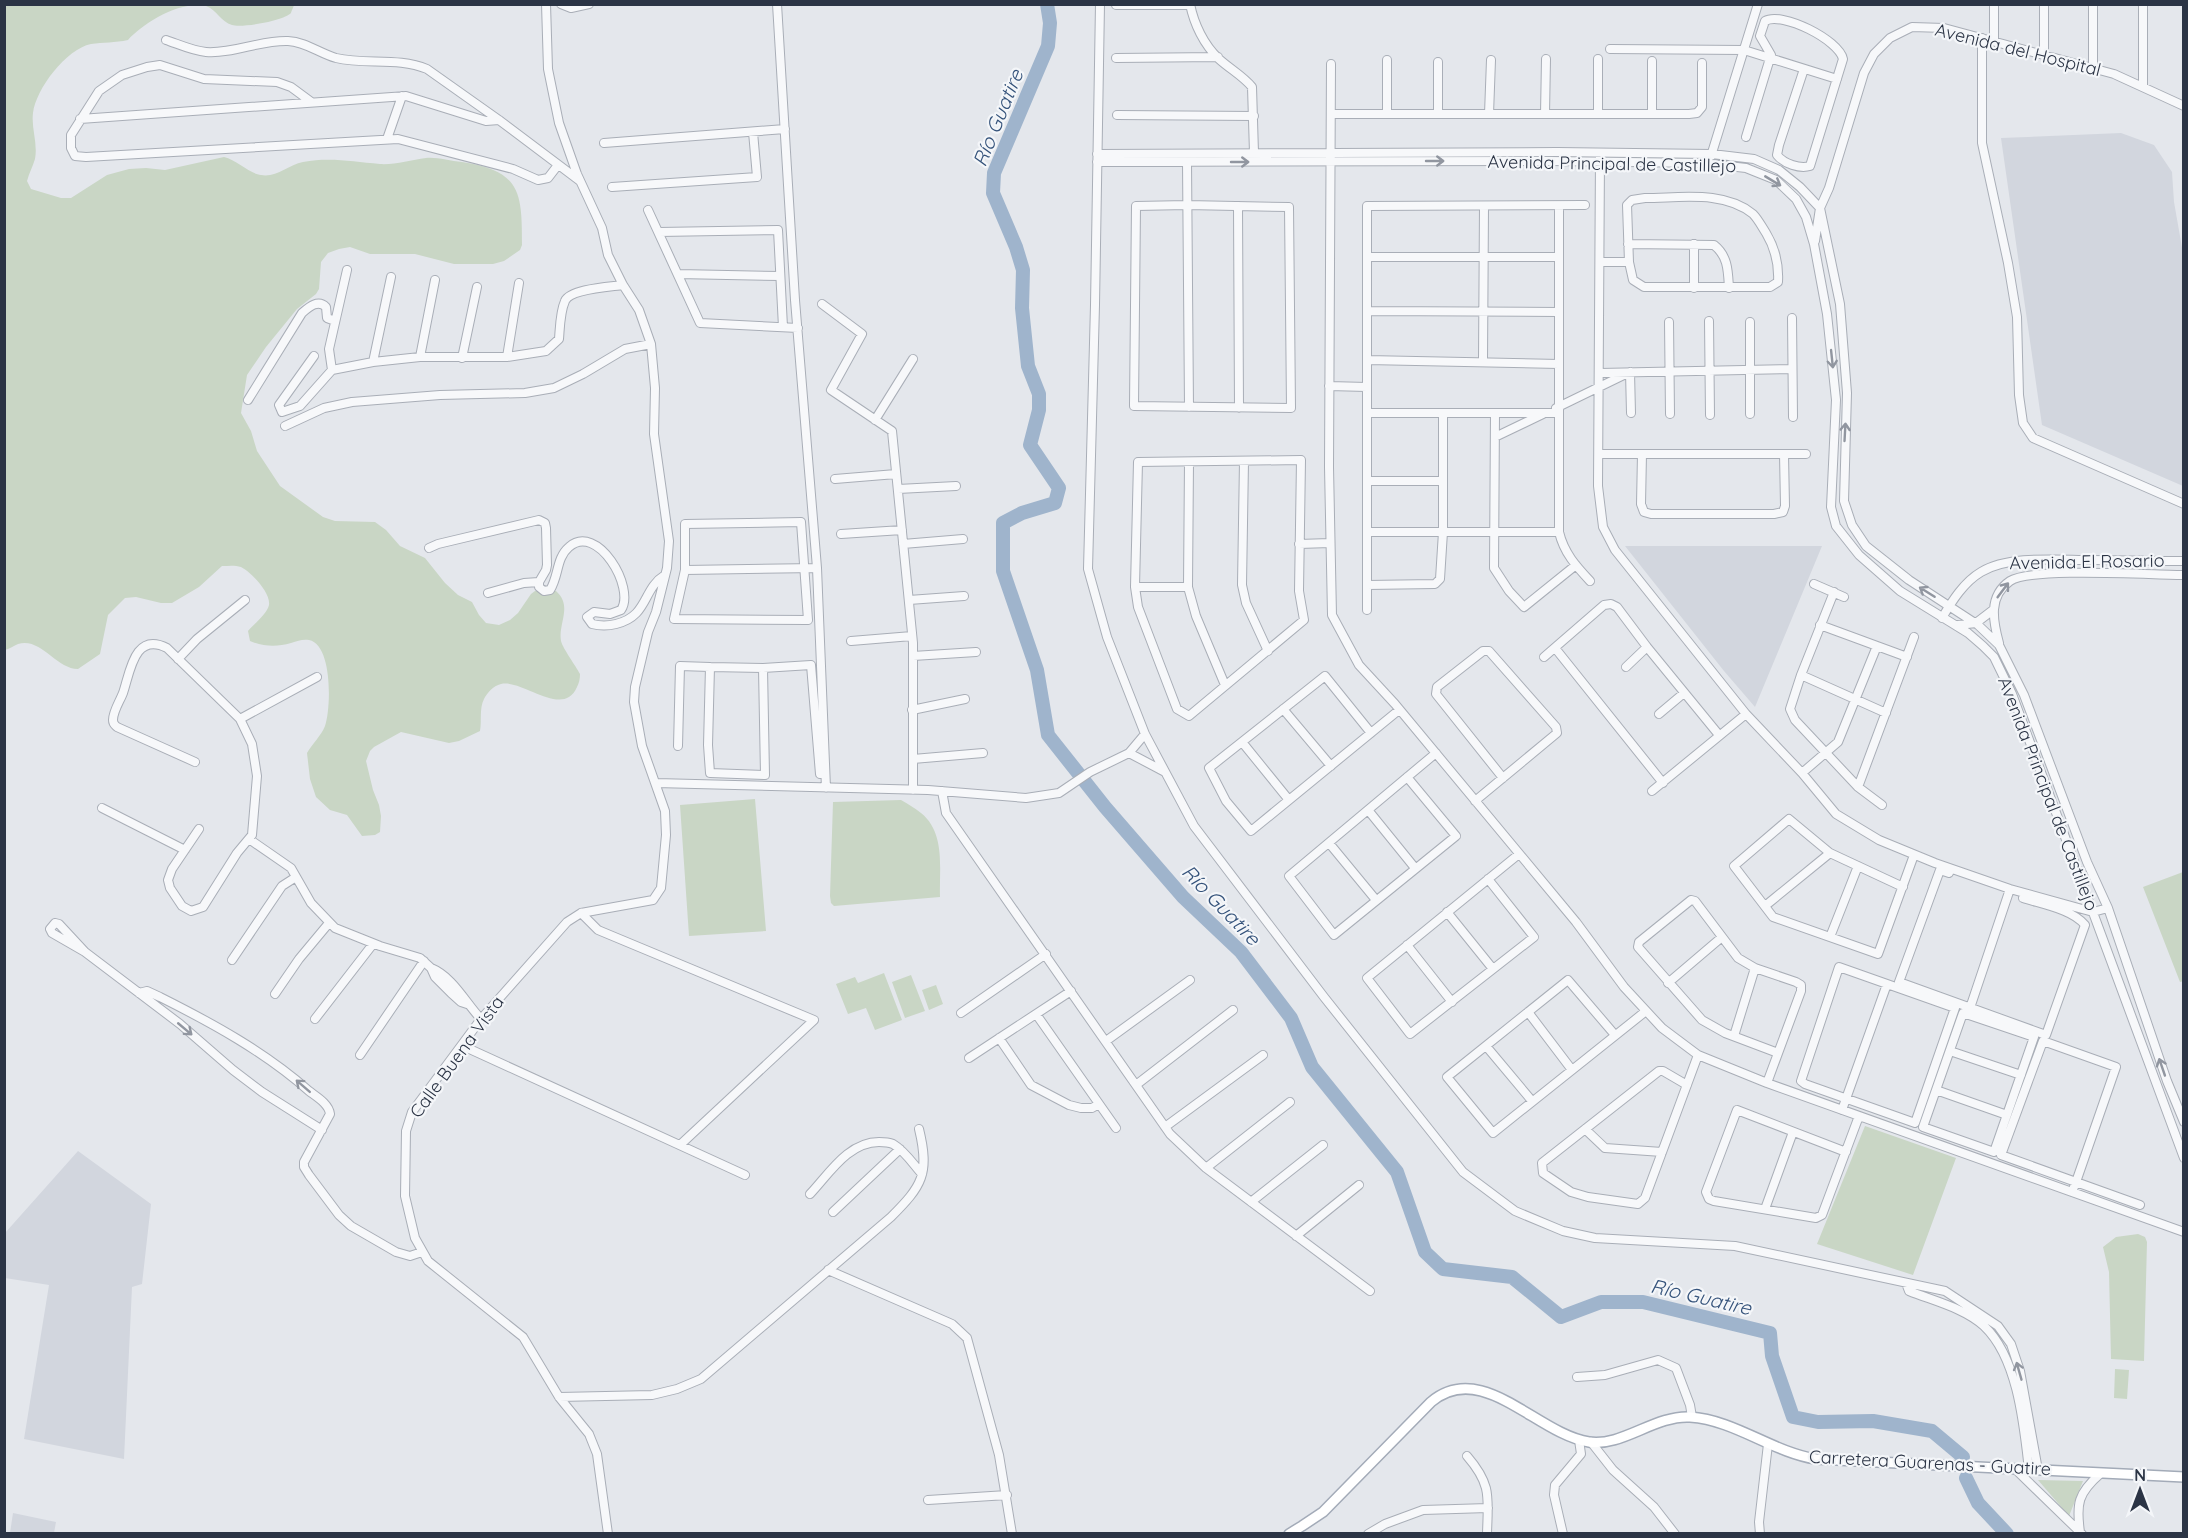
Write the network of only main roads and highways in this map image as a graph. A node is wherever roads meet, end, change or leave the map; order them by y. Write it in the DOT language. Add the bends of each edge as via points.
graph roads {
  1 [pos="2184,1477"];
  2 [pos="1289,1533"];
  1 -- 2 [label="main road, Carretera Guarenas - Guatire" via="1816,1459 1718,1422 1692,1417 1671,1418 1620,1437 1591,1442 1491,1394 1470,1388 1451,1389 1431,1402 1323,1512"];
}
